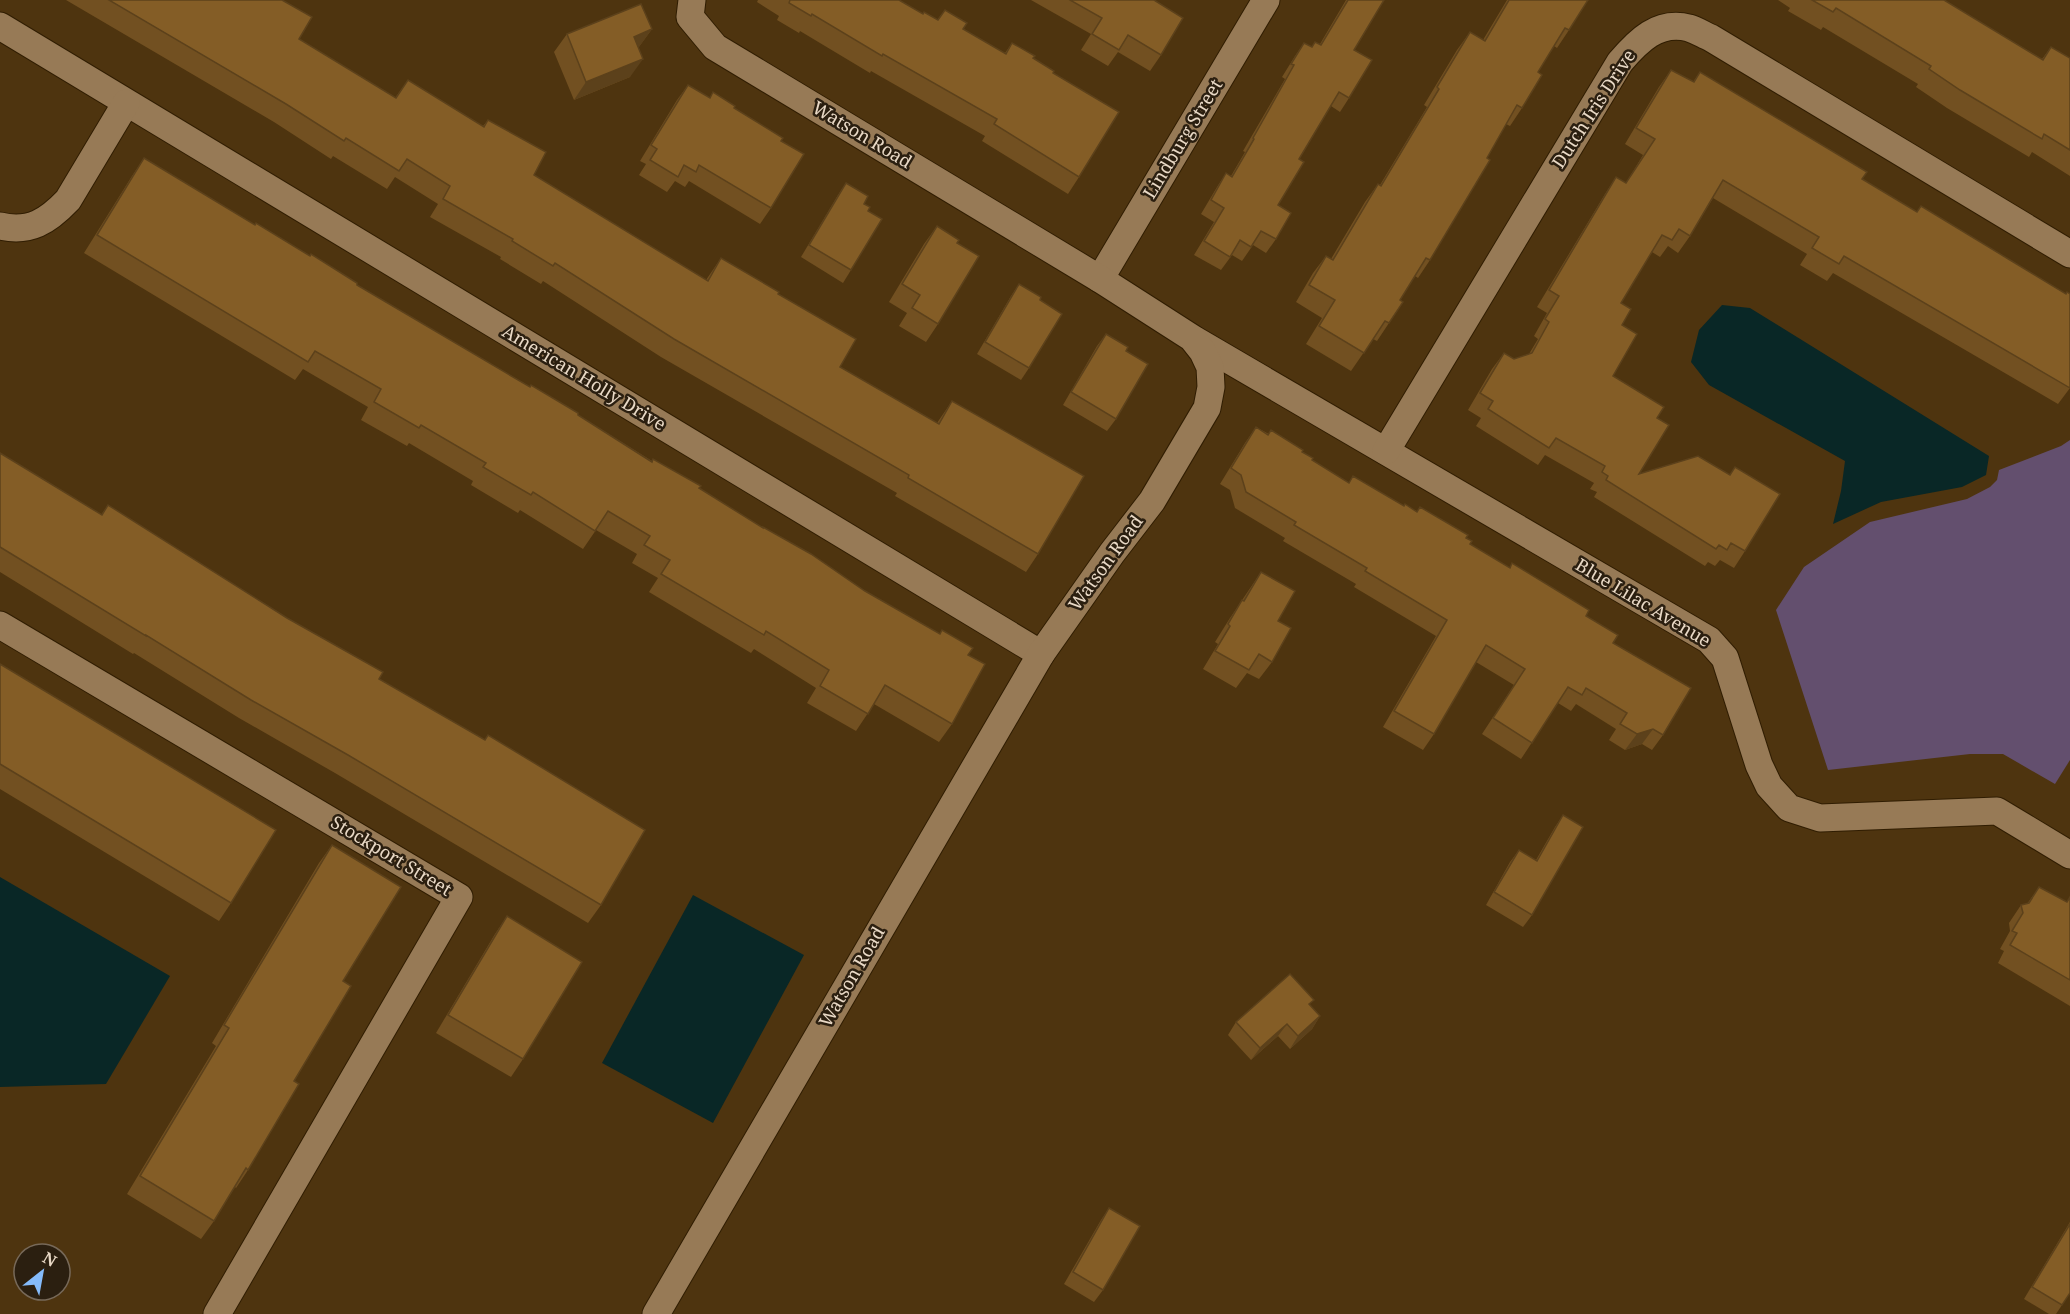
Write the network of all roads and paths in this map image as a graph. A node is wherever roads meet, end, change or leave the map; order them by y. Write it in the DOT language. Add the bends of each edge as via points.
graph roads {
  1 [pos="692,0"];
  2 [pos="1266,0"];
  3 [pos="0,26"];
  4 [pos="126,103"];
  5 [pos="0,225"];
  6 [pos="2070,254"];
  7 [pos="1100,279"];
  8 [pos="1192,338"];
  9 [pos="1386,451"];
  10 [pos="0,625"];
  11 [pos="1041,654"];
  12 [pos="2070,855"];
  13 [pos="217,1314"];
  14 [pos="656,1314"];
  1 -- 7 [label="street, Watson Road" via="690,17 715,47"];
  2 -- 7 [label="street, Lindburg Street"];
  3 -- 4 [label="street, American Holly Drive"];
  4 -- 5 [label="street" via="68,200 56,213 32,227"];
  4 -- 11 [label="street, American Holly Drive"];
  6 -- 9 [label="street, Dutch Iris Drive" via="1711,38 1688,28 1663,28 1641,38 1620,62"];
  7 -- 8 [label="street, Watson Road"];
  8 -- 9 [label="street, Blue Lilac Avenue"];
  8 -- 11 [label="street, Watson Road" via="1210,367 1207,408 1152,501"];
  9 -- 12 [label="street, Blue Lilac Avenue" via="1709,640 1725,658 1764,776 1789,808 1820,818 1997,811"];
  10 -- 13 [label="street, Stockport Street" via="459,897"];
  11 -- 14 [label="street, Watson Road"];
}
